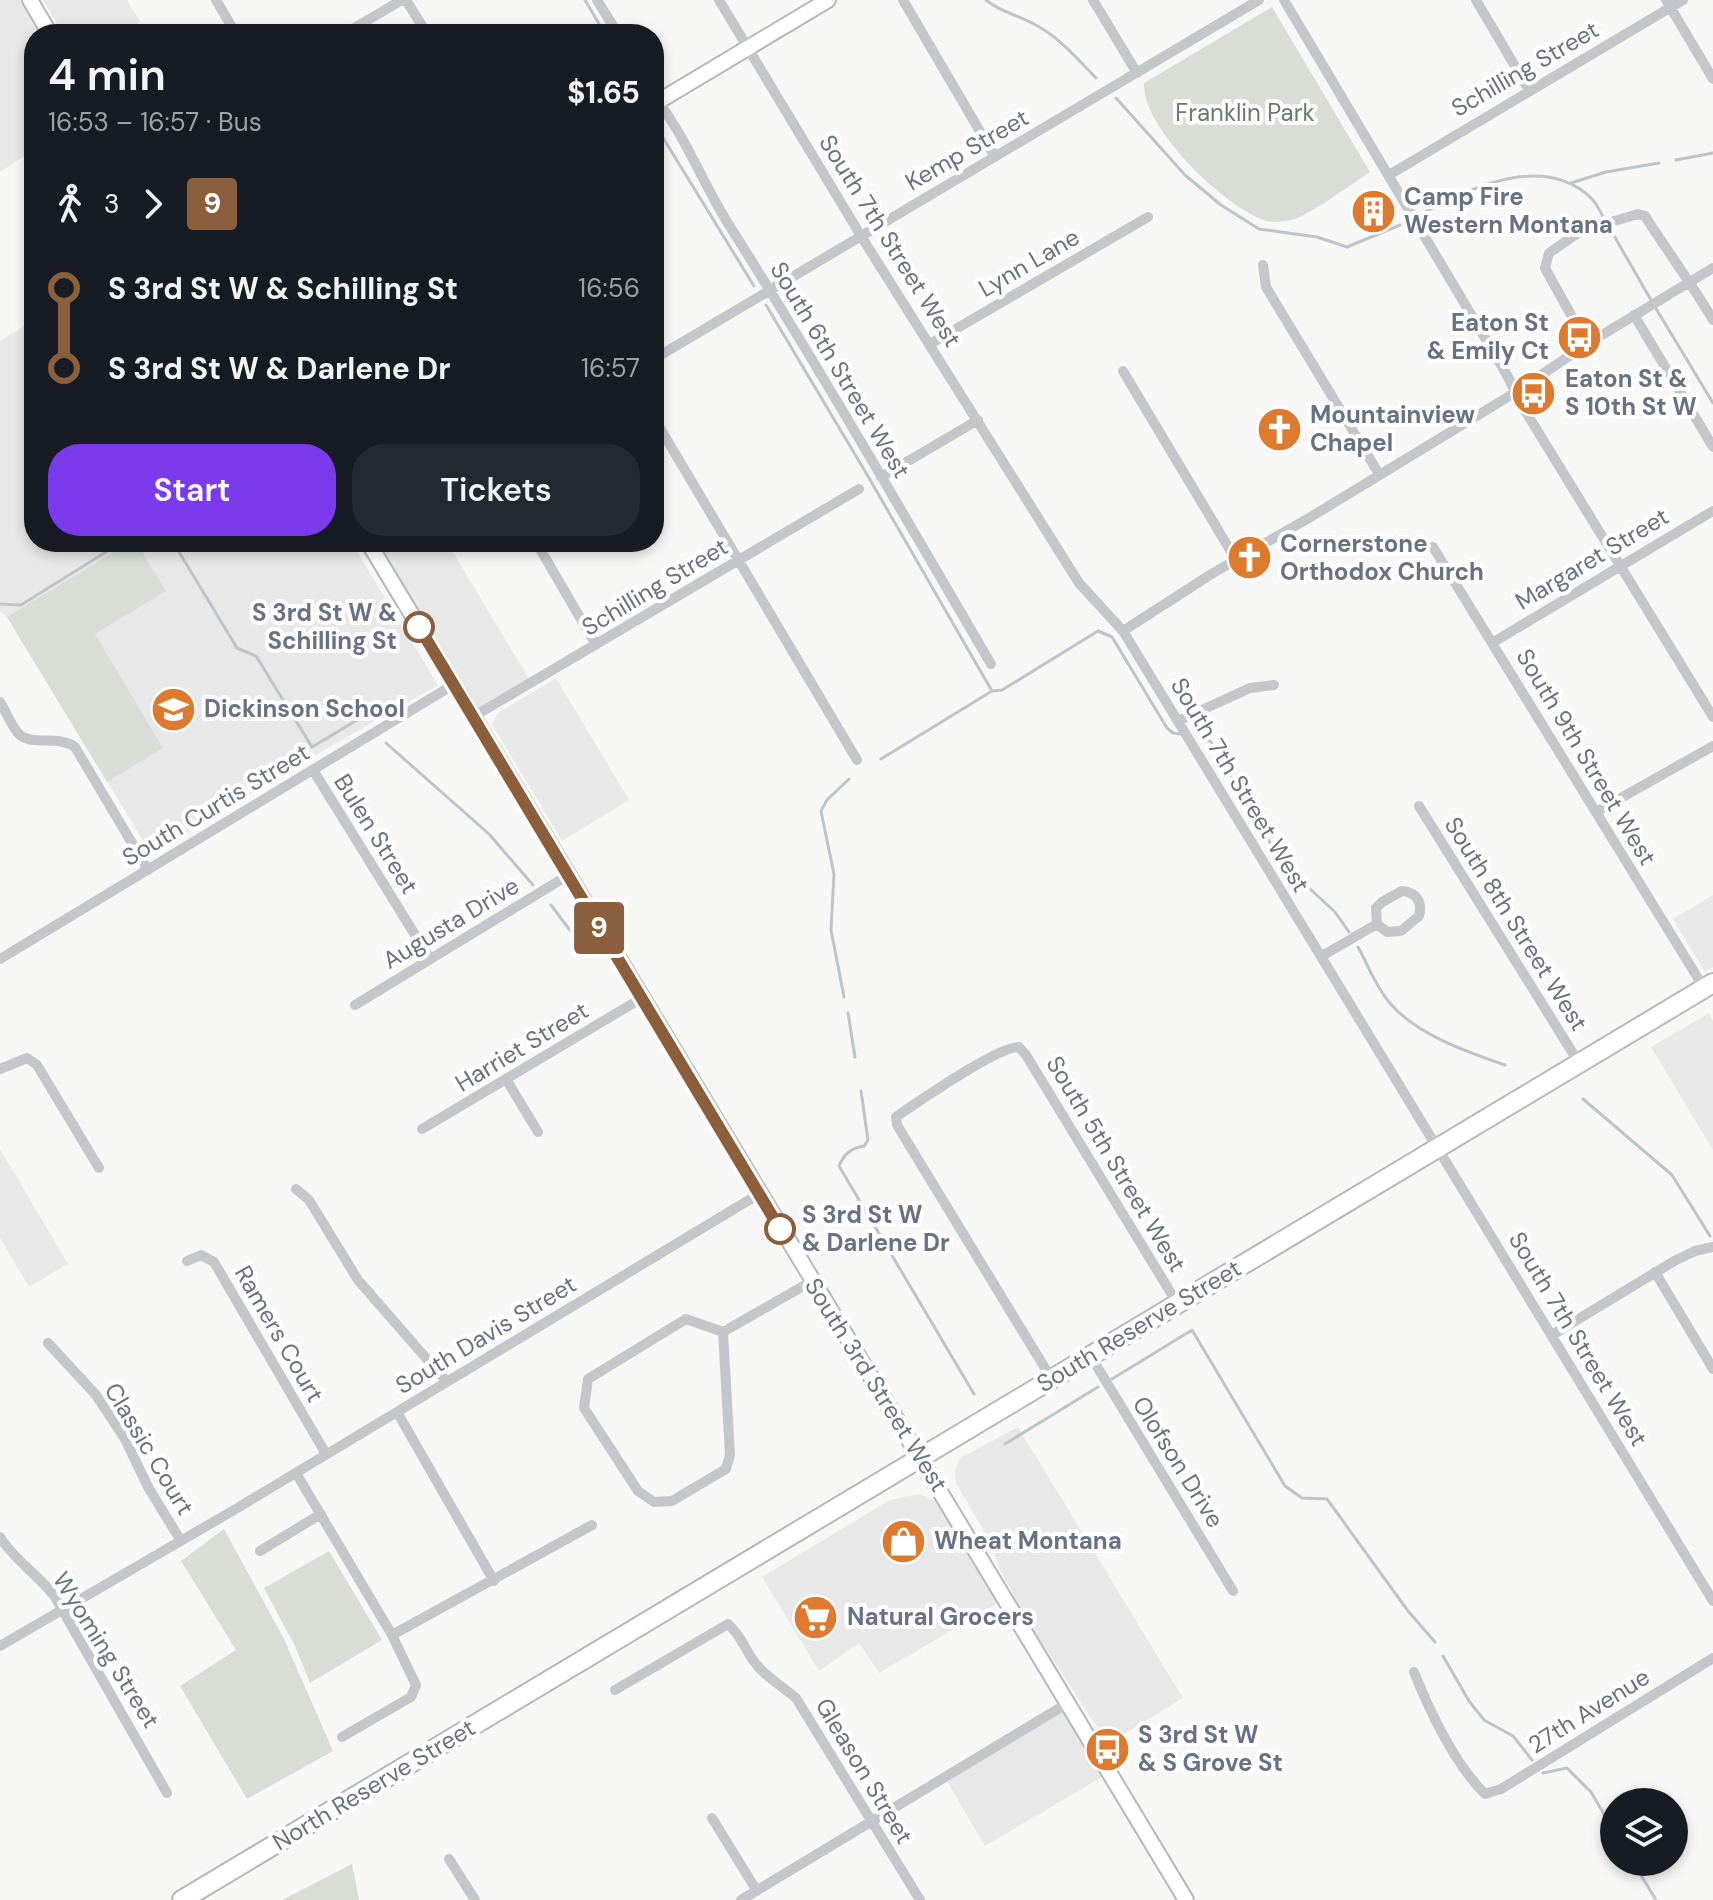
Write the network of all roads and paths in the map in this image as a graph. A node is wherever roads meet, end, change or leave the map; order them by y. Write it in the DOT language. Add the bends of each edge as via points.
graph roads {
  1 [pos="30,0"];
  2 [pos="216,0"];
  3 [pos="404,0"];
  4 [pos="597,0"];
  5 [pos="719,0"];
  6 [pos="828,0"];
  7 [pos="903,0"];
  8 [pos="1093,0"];
  9 [pos="1259,0"];
  10 [pos="1284,0"];
  11 [pos="1476,0"];
  12 [pos="1683,0"];
  13 [pos="1668,4"];
  14 [pos="44,24"];
  15 [pos="230,24"];
  16 [pos="362,24"];
  17 [pos="420,24"];
  18 [pos="612,24"];
  19 [pos="749,49"];
  20 [pos="1137,73"];
  21 [pos="1713,79"];
  22 [pos="1529,90"];
  23 [pos="664,96"];
  24 [pos="664,112"];
  25 [pos="995,157"];
  26 [pos="1389,175"];
  27 [pos="1148,217"];
  28 [pos="861,236"];
  29 [pos="1263,265"];
  30 [pos="1713,268"];
  31 [pos="1688,282"];
  32 [pos="770,289"];
  33 [pos="1634,315"];
  34 [pos="1713,320"];
  35 [pos="930,344"];
  36 [pos="1587,344"];
  37 [pos="664,353"];
  38 [pos="1123,371"];
  39 [pos="1516,392"];
  40 [pos="978,420"];
  41 [pos="664,435"];
  42 [pos="1713,447"];
  43 [pos="1379,474"];
  44 [pos="881,477"];
  45 [pos="859,489"];
  46 [pos="1713,511"];
  47 [pos="1433,547"];
  48 [pos="374,552"];
  49 [pos="542,552"];
  50 [pos="1236,560"];
  51 [pos="738,561"];
  52 [pos="1620,566"];
  53 [pos="1123,631"];
  54 [pos="1492,643"];
  55 [pos="596,645"];
  56 [pos="991,664"];
  57 [pos="453,685"];
  58 [pos="1274,685"];
  59 [pos="0,702"];
  60 [pos="1713,717"];
  61 [pos="471,718"];
  62 [pos="1178,721"];
  63 [pos="1713,746"];
  64 [pos="857,760"];
  65 [pos="313,770"];
  66 [pos="1419,806"];
  67 [pos="1596,812"];
  68 [pos="148,870"];
  69 [pos="567,876"];
  70 [pos="1377,924"];
  71 [pos="1322,956"];
  72 [pos="0,959"];
  73 [pos="430,959"];
  74 [pos="1708,986"];
  75 [pos="642,998"];
  76 [pos="355,1005"];
  77 [pos="1579,1063"];
  78 [pos="0,1069"];
  79 [pos="506,1079"];
  80 [pos="422,1129"];
  81 [pos="538,1132"];
  82 [pos="1439,1147"];
  83 [pos="99,1168"];
  84 [pos="296,1189"];
  85 [pos="759,1194"];
  86 [pos="1713,1247"];
  87 [pos="187,1261"];
  88 [pos="1655,1272"];
  89 [pos="812,1281"];
  90 [pos="1177,1303"];
  91 [pos="723,1332"];
  92 [pos="1552,1335"];
  93 [pos="48,1343"];
  94 [pos="1090,1355"];
  95 [pos="1713,1369"];
  96 [pos="1051,1378"];
  97 [pos="446,1381"];
  98 [pos="397,1412"];
  99 [pos="326,1454"];
  100 [pos="920,1455"];
  101 [pos="296,1473"];
  102 [pos="321,1514"];
  103 [pos="592,1525"];
  104 [pos="0,1537"];
  105 [pos="181,1541"];
  106 [pos="260,1551"];
  107 [pos="494,1581"];
  108 [pos="1233,1591"];
  109 [pos="1713,1601"];
  110 [pos="63,1609"];
  111 [pos="392,1635"];
  112 [pos="0,1646"];
  113 [pos="1713,1658"];
  114 [pos="565,1670"];
  115 [pos="1414,1672"];
  116 [pos="615,1690"];
  117 [pos="1068,1703"];
  118 [pos="342,1737"];
  119 [pos="167,1793"];
  120 [pos="712,1818"];
  121 [pos="871,1823"];
  122 [pos="449,1859"];
  123 [pos="757,1891"];
  124 [pos="182,1900"];
  125 [pos="475,1900"];
  126 [pos="741,1900"];
  127 [pos="920,1900"];
  128 [pos="1186,1900"];
  1 -- 14 [label="main road"];
  2 -- 15 [label="street"];
  3 -- 16 [label="street"];
  3 -- 17 [label="street"];
  4 -- 18 [label="street"];
  5 -- 19 [label="street, South 7th Street West"];
  6 -- 19 [label="main road"];
  7 -- 25 [label="street"];
  8 -- 20 [label="street"];
  9 -- 20 [label="street, Kemp Street"];
  10 -- 26 [label="street"];
  11 -- 22 [label="street"];
  12 -- 13 [label="street, Schilling Street"];
  13 -- 21 [label="street"];
  13 -- 22 [label="street, Schilling Street"];
  19 -- 23 [label="main road"];
  19 -- 28 [label="street, South 7th Street West"];
  20 -- 25 [label="street, Kemp Street"];
  22 -- 26 [label="street, Schilling Street"];
  24 -- 32 [label="street, South 6th Street West"];
  25 -- 28 [label="street, Kemp Street"];
  26 -- 39 [label="street"];
  27 -- 35 [label="street, Lynn Lane"];
  28 -- 32 [label="street, Kemp Street"];
  28 -- 35 [label="street, South 7th Street West"];
  29 -- 43 [label="street" via="1266,287"];
  30 -- 31 [label="street"];
  31 -- 33 [label="street"];
  31 -- 34 [label="street"];
  31 -- 36 [label="street" via="1645,216 1638,214 1595,226 1553,248 1545,268"];
  32 -- 37 [label="street, Kemp Street"];
  32 -- 44 [label="street, South 6th Street West"];
  33 -- 36 [label="street"];
  33 -- 42 [label="street"];
  35 -- 40 [label="street, South 7th Street West"];
  36 -- 39 [label="street"];
  38 -- 50 [label="street"];
  39 -- 43 [label="street"];
  39 -- 52 [label="street"];
  40 -- 44 [label="street"];
  40 -- 53 [label="street, South 7th Street West" via="1079,583"];
  41 -- 51 [label="street"];
  43 -- 50 [label="street"];
  44 -- 56 [label="street, South 6th Street West"];
  45 -- 51 [label="street, Schilling Street"];
  46 -- 52 [label="street, Margaret Street"];
  47 -- 54 [label="street, South 9th Street West"];
  48 -- 57 [label="main road, South 3rd Street West"];
  49 -- 55 [label="street"];
  50 -- 53 [label="street"];
  51 -- 55 [label="street, Schilling Street"];
  51 -- 64 [label="street"];
  52 -- 54 [label="street, Margaret Street"];
  52 -- 60 [label="street"];
  53 -- 62 [label="street, South 7th Street West"];
  54 -- 67 [label="street, South 9th Street West"];
  55 -- 61 [label="street, Schilling Street"];
  57 -- 61 [label="main road, South 3rd Street West"];
  57 -- 65 [label="street, South Curtis Street"];
  58 -- 62 [label="street" via="1250,688"];
  59 -- 68 [label="street" via="20,735 75,747"];
  61 -- 69 [label="main road, South 3rd Street West"];
  62 -- 71 [label="street, South 7th Street West"];
  63 -- 67 [label="street"];
  65 -- 68 [label="street, South Curtis Street"];
  65 -- 73 [label="street, Bulen Street"];
  66 -- 77 [label="street, South 8th Street West"];
  67 -- 74 [label="street, South 9th Street West"];
  68 -- 72 [label="street, South Curtis Street"];
  69 -- 73 [label="street, Augusta Drive"];
  69 -- 75 [label="main road, South 3rd Street West"];
  70 -- 70 [label="street" via="1387,932 1401,931 1419,916 1419,900 1410,892 1396,893 1376,908"];
  70 -- 71 [label="street"];
  71 -- 82 [label="street, South 7th Street West"];
  73 -- 76 [label="street, Augusta Drive"];
  74 -- 77 [label="highway, South Reserve Street"];
  75 -- 79 [label="street, Harriet Street"];
  75 -- 85 [label="main road, South 3rd Street West"];
  77 -- 82 [label="highway, South Reserve Street"];
  78 -- 83 [label="street" via="27,1058 37,1065"];
  79 -- 80 [label="street, Harriet Street"];
  79 -- 81 [label="street"];
  82 -- 90 [label="highway, South Reserve Street"];
  82 -- 92 [label="street, South 7th Street West"];
  84 -- 97 [label="street" via="309,1200 358,1280"];
  85 -- 89 [label="main road, South 3rd Street West"];
  85 -- 97 [label="street, South Davis Street"];
  86 -- 88 [label="street"];
  87 -- 99 [label="street, Ramers Court" via="201,1255 214,1262"];
  88 -- 92 [label="street"];
  88 -- 95 [label="street"];
  89 -- 91 [label="street"];
  89 -- 100 [label="main road, South 3rd Street West"];
  90 -- 94 [label="highway, South Reserve Street"];
  90 -- 96 [label="street, South 5th Street West" via="1019,1047 989,1059 896,1117 897,1125"];
  91 -- 91 [label="street" via="686,1319 588,1379 584,1408 638,1491 654,1502 672,1501 726,1469 730,1455"];
  92 -- 109 [label="street, South 7th Street West"];
  93 -- 105 [label="street, Classic Court" via="96,1395"];
  94 -- 96 [label="highway, South Reserve Street"];
  94 -- 108 [label="street, Olofson Drive"];
  96 -- 100 [label="highway, South Reserve Street"];
  97 -- 98 [label="street, South Davis Street"];
  98 -- 99 [label="street, South Davis Street"];
  98 -- 107 [label="street"];
  99 -- 101 [label="street, South Davis Street"];
  100 -- 114 [label="highway, South Reserve Street"];
  100 -- 117 [label="main road, South 3rd Street West"];
  101 -- 102 [label="street"];
  101 -- 105 [label="street, South Davis Street"];
  102 -- 106 [label="street"];
  102 -- 111 [label="street"];
  103 -- 107 [label="street"];
  104 -- 110 [label="street, Wyoming Street"];
  105 -- 110 [label="street, South Davis Street"];
  107 -- 111 [label="street"];
  110 -- 112 [label="street, South Davis Street"];
  110 -- 119 [label="street, Wyoming Street"];
  111 -- 118 [label="street" via="416,1685 411,1697"];
  113 -- 115 [label="street, 27th Avenue" via="1485,1794 1429,1710"];
  114 -- 124 [label="highway, North Reserve Street"];
  116 -- 121 [label="street, Gleason Street" via="728,1624 754,1662 796,1698"];
  117 -- 121 [label="street"];
  117 -- 128 [label="main road, South 3rd Street West"];
  120 -- 123 [label="street"];
  121 -- 123 [label="street"];
  121 -- 127 [label="street, Gleason Street"];
  122 -- 125 [label="street"];
  123 -- 126 [label="street"];
}
